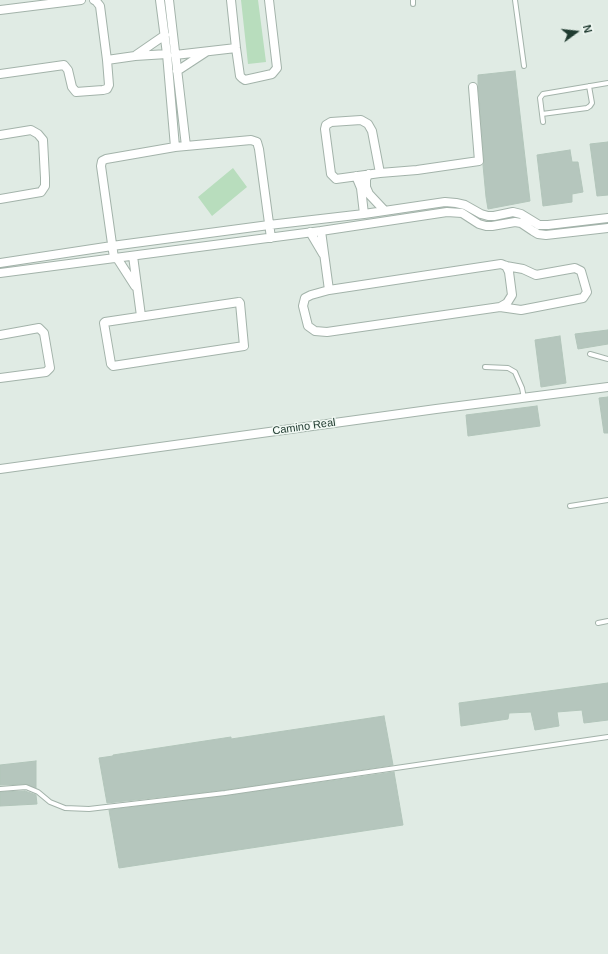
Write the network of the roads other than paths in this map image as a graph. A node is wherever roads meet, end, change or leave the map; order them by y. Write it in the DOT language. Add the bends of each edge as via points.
graph roads {
  1 [pos="81,0"];
  2 [pos="94,0"];
  3 [pos="160,0"];
  4 [pos="168,0"];
  5 [pos="231,0"];
  6 [pos="268,0"];
  7 [pos="516,0"];
  8 [pos="0,10"];
  9 [pos="165,35"];
  10 [pos="236,48"];
  11 [pos="209,51"];
  12 [pos="171,54"];
  13 [pos="135,56"];
  14 [pos="107,60"];
  15 [pos="524,66"];
  16 [pos="177,71"];
  17 [pos="0,74"];
  18 [pos="608,83"];
  19 [pos="589,86"];
  20 [pos="473,87"];
  21 [pos="171,100"];
  22 [pos="181,100"];
  23 [pos="542,114"];
  24 [pos="543,122"];
  25 [pos="0,135"];
  26 [pos="186,146"];
  27 [pos="175,147"];
  28 [pos="380,173"];
  29 [pos="369,174"];
  30 [pos="356,176"];
  31 [pos="0,199"];
  32 [pos="416,206"];
  33 [pos="384,210"];
  34 [pos="364,214"];
  35 [pos="417,216"];
  36 [pos="608,218"];
  37 [pos="269,225"];
  38 [pos="608,228"];
  39 [pos="321,231"];
  40 [pos="310,232"];
  41 [pos="271,238"];
  42 [pos="112,246"];
  43 [pos="133,256"];
  44 [pos="324,256"];
  45 [pos="116,258"];
  46 [pos="0,263"];
  47 [pos="506,266"];
  48 [pos="0,273"];
  49 [pos="137,288"];
  50 [pos="329,290"];
  51 [pos="500,306"];
  52 [pos="141,316"];
  53 [pos="0,335"];
  54 [pos="590,354"];
  55 [pos="608,359"];
  56 [pos="486,367"];
  57 [pos="0,378"];
  58 [pos="608,387"];
  59 [pos="524,398"];
  60 [pos="0,469"];
  61 [pos="608,500"];
  62 [pos="570,506"];
  63 [pos="608,621"];
  64 [pos="598,623"];
  65 [pos="608,737"];
  66 [pos="0,789"];
  1 -- 8 [label="street"];
  2 -- 14 [label="street" via="100,6"];
  3 -- 9 [label="street"];
  4 -- 12 [label="street"];
  5 -- 10 [label="street"];
  6 -- 10 [label="street" via="277,68 275,71 272,74 245,80 240,76"];
  7 -- 15 [label="lane"];
  9 -- 12 [label="street"];
  9 -- 13 [label="street"];
  10 -- 11 [label="street"];
  11 -- 12 [label="street"];
  11 -- 16 [label="street"];
  12 -- 13 [label="street"];
  12 -- 16 [label="street"];
  12 -- 21 [label="street"];
  13 -- 14 [label="street"];
  14 -- 17 [label="street" via="109,85 103,90 76,92 64,65"];
  16 -- 22 [label="street"];
  18 -- 19 [label="lane"];
  19 -- 23 [label="lane" via="543,94 540,98"];
  19 -- 23 [label="lane" via="592,103 587,108"];
  20 -- 28 [label="street" via="479,161"];
  21 -- 22 [label="street"];
  21 -- 27 [label="street"];
  22 -- 26 [label="street"];
  23 -- 24 [label="lane"];
  25 -- 31 [label="street" via="31,130 38,134 42,140 46,178 41,192"];
  26 -- 27 [label="street"];
  26 -- 37 [label="street" via="252,140 257,142"];
  27 -- 42 [label="street" via="102,161"];
  28 -- 29 [label="street"];
  28 -- 30 [label="street" via="372,131 368,124 361,120 329,123 324,129 331,174 336,179"];
  29 -- 30 [label="street"];
  29 -- 33 [label="street" via="366,187"];
  30 -- 34 [label="street" via="361,188"];
  32 -- 33 [label="street"];
  32 -- 35 [label="street"];
  32 -- 36 [label="street" via="456,203 481,214 494,216 513,212 539,224 548,225"];
  33 -- 34 [label="street"];
  34 -- 37 [label="street"];
  35 -- 38 [label="street" via="456,212 486,226 515,222 538,234 546,235"];
  35 -- 39 [label="street"];
  37 -- 41 [label="street"];
  37 -- 42 [label="street"];
  39 -- 40 [label="street"];
  39 -- 44 [label="street"];
  40 -- 41 [label="street"];
  40 -- 44 [label="street"];
  41 -- 43 [label="street"];
  42 -- 45 [label="street"];
  42 -- 46 [label="street"];
  43 -- 45 [label="street"];
  43 -- 49 [label="street"];
  44 -- 50 [label="street"];
  45 -- 48 [label="street"];
  45 -- 49 [label="street"];
  47 -- 50 [label="street" via="501,264"];
  47 -- 51 [label="street" via="512,295 507,303"];
  47 -- 51 [label="street" via="536,275 575,268 581,272 586,292 583,298 521,310"];
  49 -- 52 [label="street"];
  50 -- 51 [label="street" via="305,298 304,315 308,326 314,332"];
  52 -- 52 [label="street" via="104,323 113,366 244,346 239,302"];
  53 -- 57 [label="street" via="39,328 44,333 50,368 46,372"];
  54 -- 55 [label="lane"];
  56 -- 59 [label="lane" via="508,368 515,372"];
  58 -- 59 [label="street, Camino Real"];
  59 -- 60 [label="street, Camino Real"];
  61 -- 62 [label="lane"];
  63 -- 64 [label="lane"];
  65 -- 66 [label="lane" via="225,793 89,809 65,808 26,787"];
}
